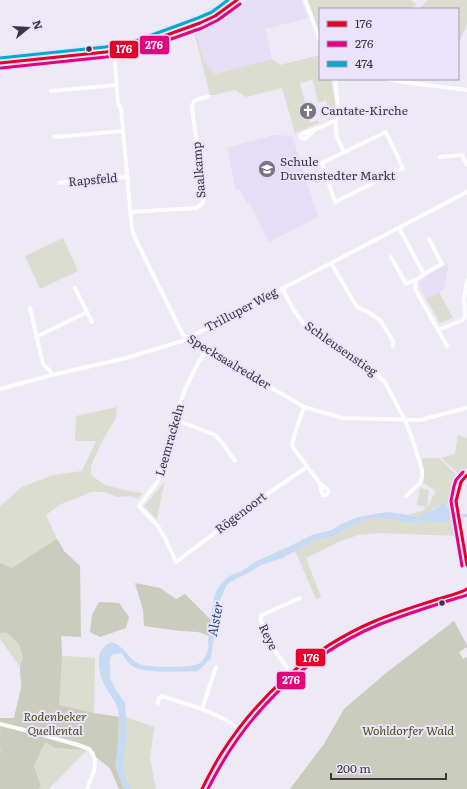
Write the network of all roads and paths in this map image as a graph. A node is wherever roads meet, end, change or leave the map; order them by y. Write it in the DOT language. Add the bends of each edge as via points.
graph roads {
  1 [pos="237,0"];
  2 [pos="305,0"];
  3 [pos="319,37"];
  4 [pos="114,51"];
  5 [pos="0,63"];
  6 [pos="335,80"];
  7 [pos="393,80"];
  8 [pos="117,85"];
  9 [pos="467,90"];
  10 [pos="50,91"];
  11 [pos="208,97"];
  12 [pos="335,120"];
  13 [pos="315,129"];
  14 [pos="123,131"];
  15 [pos="54,137"];
  16 [pos="344,152"];
  17 [pos="440,157"];
  18 [pos="467,165"];
  19 [pos="127,177"];
  20 [pos="59,183"];
  21 [pos="467,192"];
  22 [pos="130,212"];
  23 [pos="399,228"];
  24 [pos="429,239"];
  25 [pos="391,257"];
  26 [pos="331,264"];
  27 [pos="424,274"];
  28 [pos="416,280"];
  29 [pos="467,280"];
  30 [pos="75,288"];
  31 [pos="282,288"];
  32 [pos="30,308"];
  33 [pos="87,312"];
  34 [pos="92,322"];
  35 [pos="438,330"];
  36 [pos="36,337"];
  37 [pos="187,338"];
  38 [pos="393,346"];
  39 [pos="447,346"];
  40 [pos="207,350"];
  41 [pos="52,375"];
  42 [pos="0,389"];
  43 [pos="304,407"];
  44 [pos="467,408"];
  45 [pos="174,419"];
  46 [pos="405,420"];
  47 [pos="235,462"];
  48 [pos="307,467"];
  49 [pos="467,475"];
  50 [pos="321,485"];
  51 [pos="406,496"];
  52 [pos="176,562"];
  53 [pos="467,565"];
  54 [pos="467,588"];
  55 [pos="300,598"];
  56 [pos="216,667"];
  57 [pos="290,673"];
  58 [pos="158,702"];
  59 [pos="202,709"];
  60 [pos="1,725"];
  61 [pos="238,728"];
  62 [pos="87,789"];
  63 [pos="202,789"];
  1 -- 4 [label="main road" via="200,23 131,48"];
  2 -- 3 [label="street"];
  4 -- 5 [label="main road"];
  4 -- 8 [label="street, Specksaalredder"];
  6 -- 12 [label="street" via="339,116"];
  7 -- 9 [label="street"];
  8 -- 10 [label="street"];
  8 -- 14 [label="street, Specksaalredder"];
  11 -- 22 [label="street, Saalkamp" via="198,99 192,108 204,202 196,208"];
  12 -- 13 [label="street"];
  12 -- 16 [label="street" via="337,137"];
  14 -- 15 [label="street"];
  14 -- 19 [label="street, Specksaalredder"];
  16 -- 16 [label="street" via="322,163 335,202 403,168 386,132"];
  17 -- 18 [label="street" via="462,155"];
  19 -- 20 [label="street, Rapsfeld"];
  19 -- 22 [label="street, Specksaalredder"];
  21 -- 23 [label="street, Trilluper Weg"];
  22 -- 37 [label="street, Specksaalredder" via="135,238 183,335"];
  23 -- 26 [label="street, Trilluper Weg"];
  23 -- 27 [label="street"];
  24 -- 27 [label="street" via="442,264"];
  25 -- 28 [label="street" via="406,284"];
  26 -- 31 [label="street, Trilluper Weg"];
  26 -- 38 [label="street" via="357,307 380,320 393,341"];
  27 -- 28 [label="street"];
  28 -- 35 [label="street" via="415,289"];
  29 -- 35 [label="street" via="465,316 462,320"];
  30 -- 33 [label="street"];
  31 -- 37 [label="street, Trilluper Weg"];
  31 -- 46 [label="street, Schleusenstieg" via="293,310 304,324 374,370 386,384"];
  32 -- 36 [label="street"];
  33 -- 34 [label="street"];
  33 -- 36 [label="street"];
  35 -- 39 [label="street"];
  36 -- 41 [label="street" via="43,364"];
  37 -- 40 [label="street, Specksaalredder"];
  37 -- 41 [label="street, Trilluper Weg" via="126,358"];
  40 -- 43 [label="street, Specksaalredder"];
  40 -- 45 [label="street, Leemrackeln" via="186,387"];
  41 -- 42 [label="street, Trilluper Weg"];
  43 -- 46 [label="street, Specksaalredder" via="343,418"];
  43 -- 48 [label="street" via="292,446"];
  44 -- 46 [label="street, Specksaalredder" via="426,419"];
  45 -- 47 [label="street" via="215,435"];
  45 -- 52 [label="street, Leemrackeln" via="158,481 139,506 158,526"];
  46 -- 51 [label="street, Schleusenstieg" via="423,474 420,483"];
  48 -- 50 [label="street"];
  48 -- 52 [label="street, Rögenoort"];
  49 -- 53 [label="street" via="458,488 456,501"];
  54 -- 57 [label="street" via="358,629 323,649"];
  55 -- 57 [label="street, Reye" via="260,618 272,647"];
  56 -- 59 [label="street"];
  57 -- 61 [label="street"];
  58 -- 59 [label="street" via="162,696"];
  59 -- 61 [label="street"];
  60 -- 62 [label="street" via="89,749 95,761"];
  61 -- 63 [label="street" via="214,764"];
}
